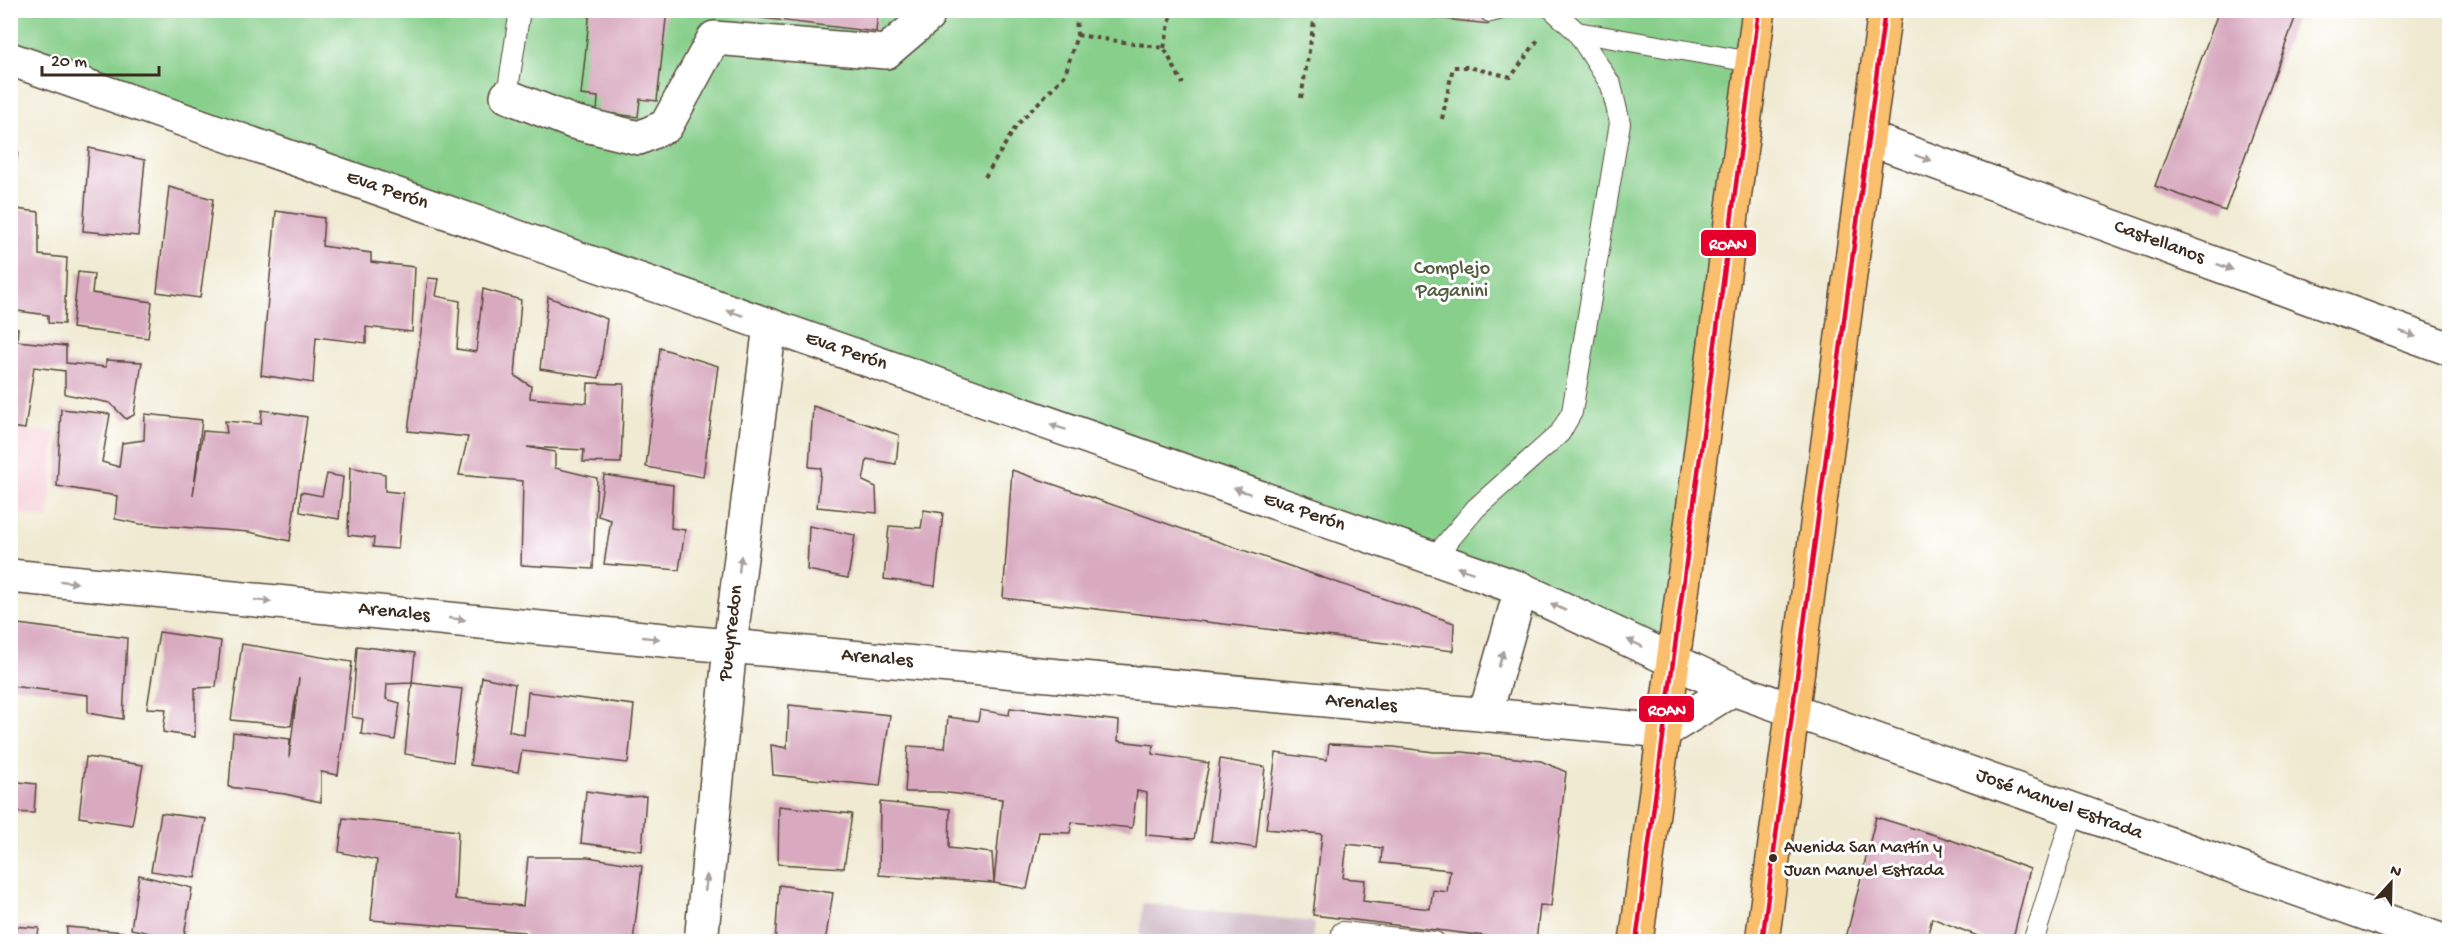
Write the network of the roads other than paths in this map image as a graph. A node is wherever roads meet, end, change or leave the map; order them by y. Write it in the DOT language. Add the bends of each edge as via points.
graph roads {
  1 [pos="519,10"];
  2 [pos="1758,10"];
  3 [pos="1885,10"];
  4 [pos="1555,12"];
  5 [pos="927,17"];
  6 [pos="1577,32"];
  7 [pos="10,59"];
  8 [pos="1752,62"];
  9 [pos="507,96"];
  10 [pos="1868,138"];
  11 [pos="770,325"];
  12 [pos="2450,348"];
  13 [pos="1433,559"];
  14 [pos="10,576"];
  15 [pos="1521,589"];
  16 [pos="730,646"];
  17 [pos="1674,661"];
  18 [pos="1733,689"];
  19 [pos="1793,711"];
  20 [pos="1485,715"];
  21 [pos="1665,731"];
  22 [pos="2074,810"];
  23 [pos="1342,932"];
  24 [pos="700,942"];
  25 [pos="1435,942"];
  26 [pos="1636,942"];
  27 [pos="1762,942"];
  28 [pos="2033,942"];
  29 [pos="2446,942"];
  1 -- 9 [label="lane"];
  2 -- 8 [label="main road"];
  3 -- 10 [label="main road"];
  4 -- 6 [label="lane"];
  5 -- 9 [label="street" via="886,52 714,38 666,126 639,138 573,122"];
  6 -- 8 [label="lane"];
  6 -- 13 [label="lane" via="1611,86 1620,123 1572,412 1560,433 1476,508"];
  11 -- 7 [label="street, Eva Perón, one-way"];
  8 -- 17 [label="main road"];
  10 -- 12 [label="street, Castellanos, one-way"];
  10 -- 19 [label="main road"];
  13 -- 11 [label="street, Eva Perón, one-way"];
  16 -- 11 [label="street, Pueyrredon, one-way"];
  15 -- 13 [label="street, Eva Perón, one-way"];
  14 -- 16 [label="street, Arenales, one-way"];
  17 -- 15 [label="street, Eva Perón, one-way"];
  20 -- 15 [label="street, one-way"];
  16 -- 20 [label="street, Arenales"];
  24 -- 16 [label="street, Pueyrredon, one-way"];
  17 -- 18 [label="street, José Manuel Estrada"];
  17 -- 21 [label="main road"];
  18 -- 19 [label="street, José Manuel Estrada"];
  18 -- 21 [label="street"];
  19 -- 22 [label="street, José Manuel Estrada"];
  19 -- 27 [label="main road"];
  20 -- 21 [label="street, Arenales"];
  21 -- 26 [label="main road"];
  22 -- 28 [label="lane"];
  22 -- 29 [label="street, José Manuel Estrada"];
  23 -- 25 [label="lane"];
}
